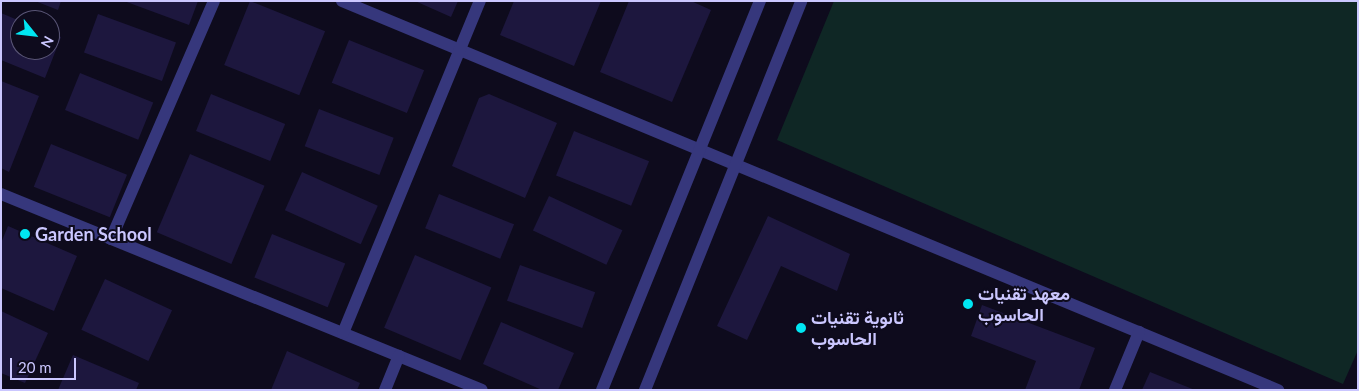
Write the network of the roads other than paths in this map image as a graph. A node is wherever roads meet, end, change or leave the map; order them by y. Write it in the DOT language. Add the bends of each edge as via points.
graph roads {
  1 [pos="214,1"];
  2 [pos="342,1"];
  3 [pos="480,1"];
  4 [pos="760,1"];
  5 [pos="801,1"];
  6 [pos="460,50"];
  7 [pos="700,149"];
  8 [pos="736,165"];
  9 [pos="1,194"];
  10 [pos="111,239"];
  11 [pos="1139,332"];
  12 [pos="343,333"];
  13 [pos="399,356"];
  14 [pos="385,390"];
  15 [pos="482,390"];
  16 [pos="602,390"];
  17 [pos="645,390"];
  18 [pos="1116,390"];
  19 [pos="1278,390"];
  1 -- 10 [label="street"];
  2 -- 6 [label="street"];
  3 -- 6 [label="street"];
  4 -- 7 [label="street"];
  5 -- 8 [label="street"];
  6 -- 7 [label="street"];
  6 -- 12 [label="street"];
  7 -- 8 [label="street"];
  7 -- 16 [label="street"];
  8 -- 11 [label="street"];
  8 -- 17 [label="street"];
  9 -- 10 [label="street"];
  10 -- 12 [label="street"];
  11 -- 18 [label="street"];
  11 -- 19 [label="street"];
  12 -- 13 [label="street"];
  13 -- 14 [label="street"];
  13 -- 15 [label="street"];
}
